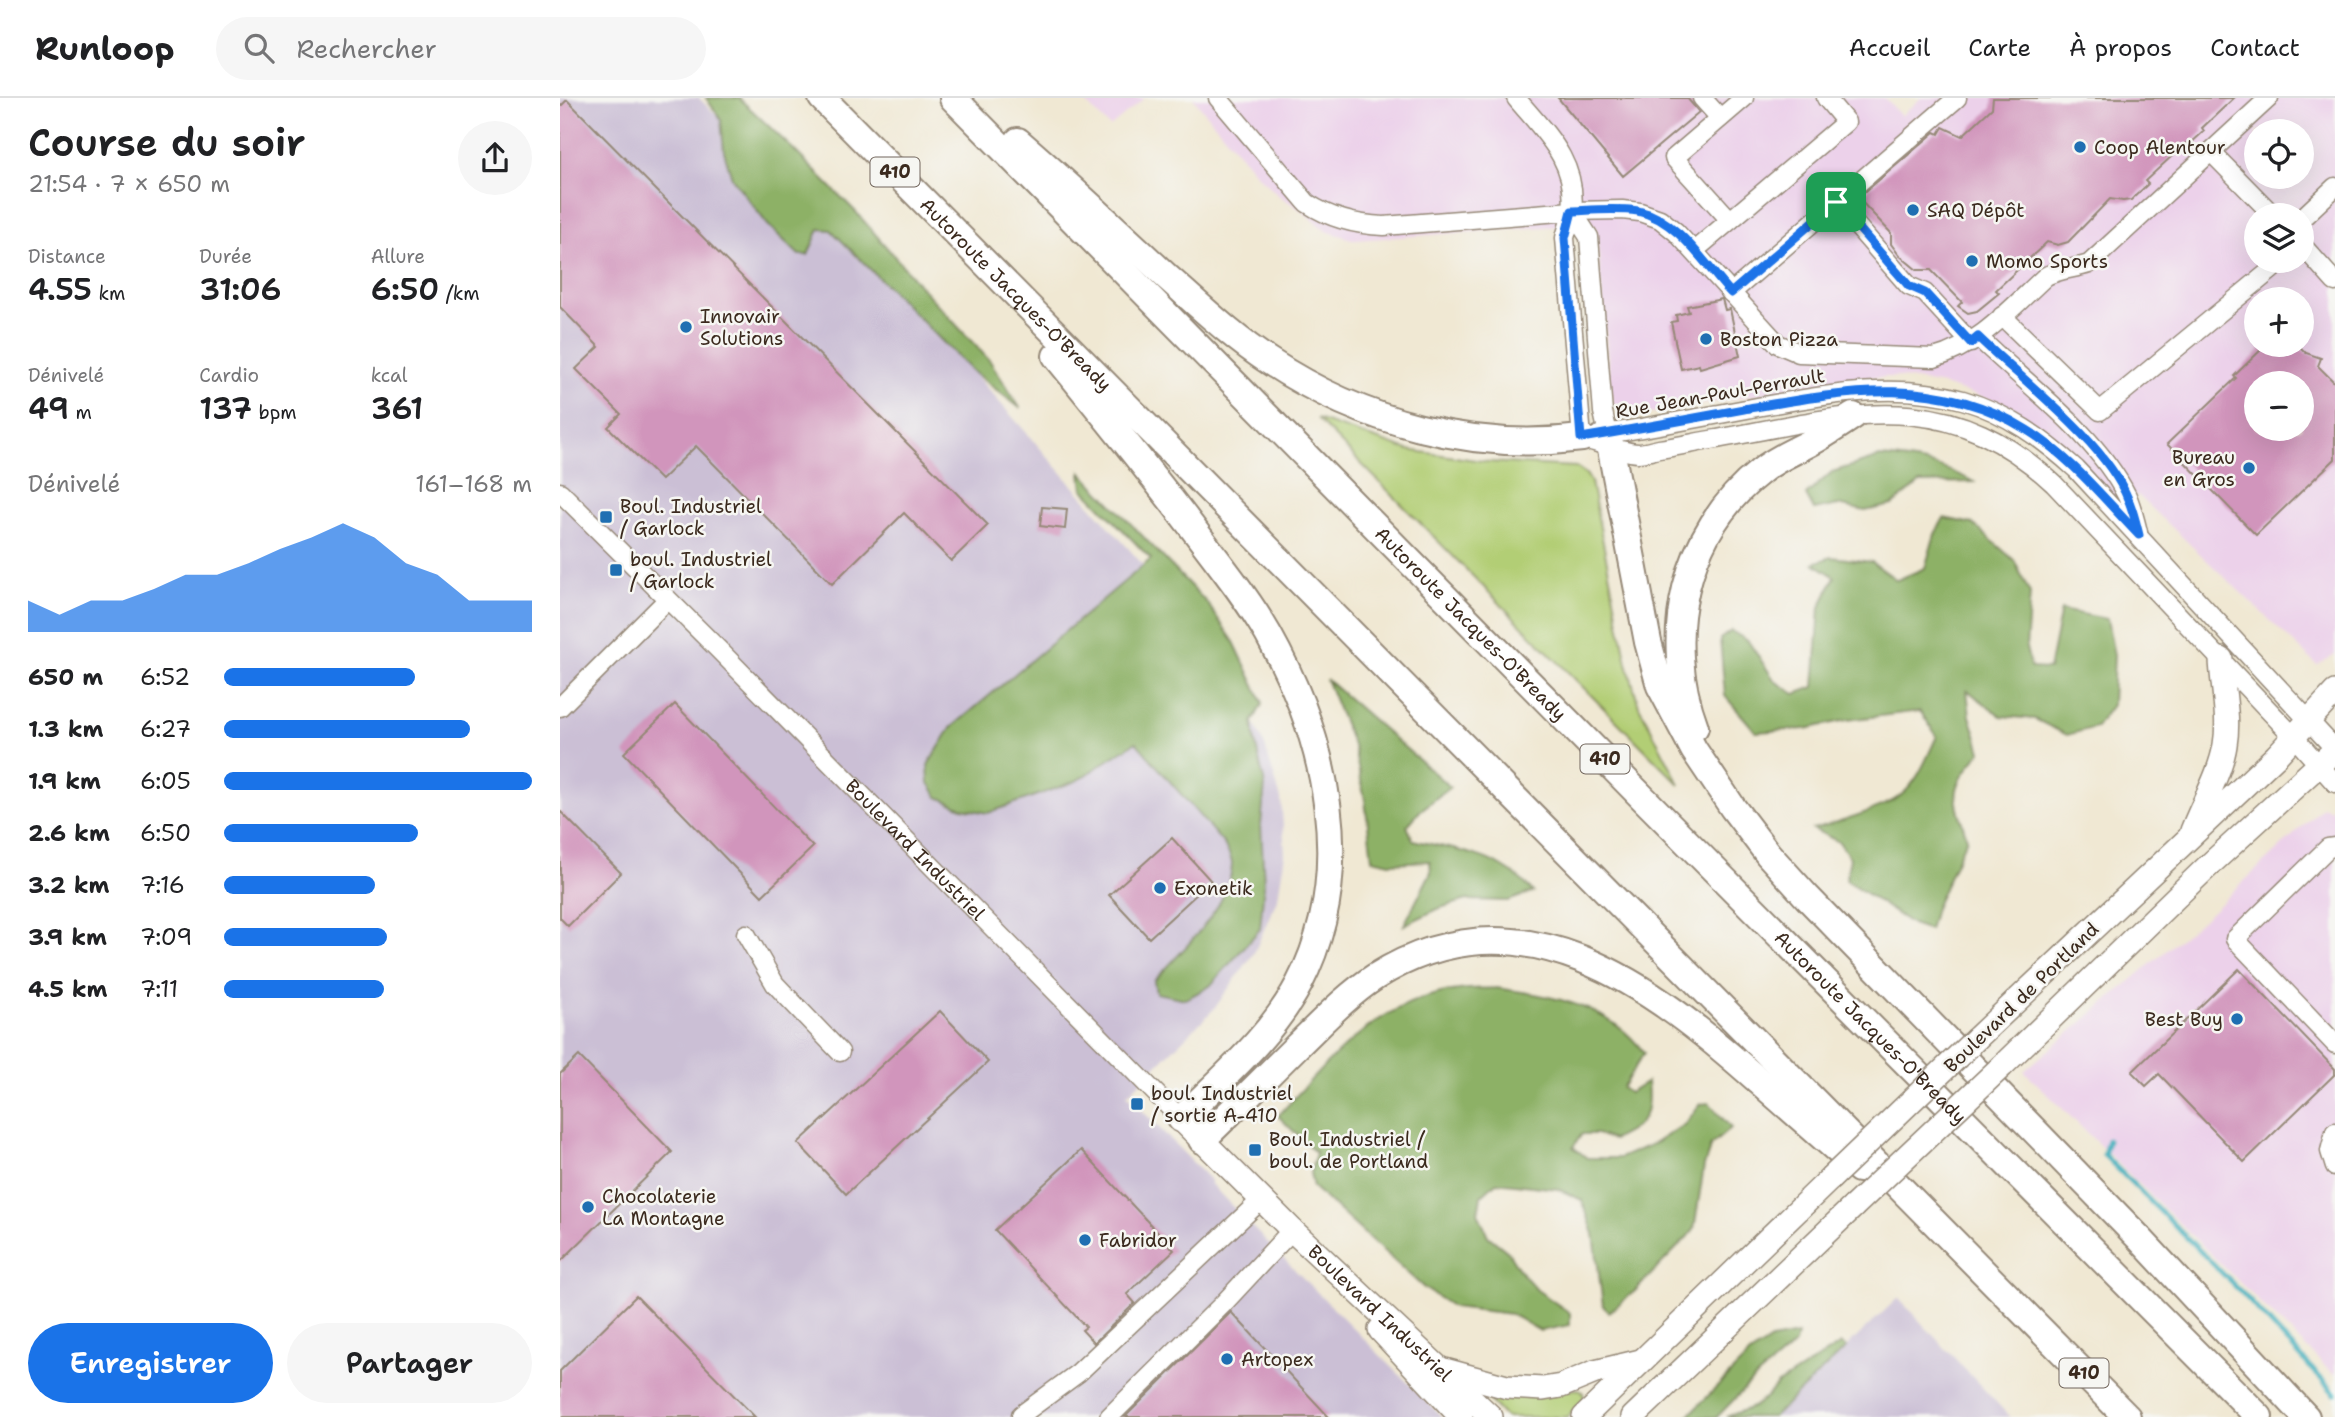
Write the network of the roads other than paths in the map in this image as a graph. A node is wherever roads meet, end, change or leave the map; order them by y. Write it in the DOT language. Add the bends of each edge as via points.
graph roads {
  1 [pos="822,98"];
  2 [pos="953,98"];
  3 [pos="970,98"];
  4 [pos="1218,98"];
  5 [pos="1516,98"];
  6 [pos="1702,98"];
  7 [pos="1744,98"];
  8 [pos="1826,98"];
  9 [pos="1957,98"];
  10 [pos="2269,98"];
  11 [pos="1720,118"];
  12 [pos="2211,152"];
  13 [pos="2335,187"];
  14 [pos="1836,202"];
  15 [pos="2261,203"];
  16 [pos="2314,207"];
  17 [pos="1572,211"];
  18 [pos="1730,220"];
  19 [pos="967,246"];
  20 [pos="1694,251"];
  21 [pos="2324,261"];
  22 [pos="2268,273"];
  23 [pos="2335,282"];
  24 [pos="1731,293"];
  25 [pos="2002,316"];
  26 [pos="1975,340"];
  27 [pos="1853,416"];
  28 [pos="1581,438"];
  29 [pos="1609,440"];
  30 [pos="560,492"];
  31 [pos="2139,535"];
  32 [pos="667,600"];
  33 [pos="2221,659"];
  34 [pos="2335,692"];
  35 [pos="560,707"];
  36 [pos="2310,719"];
  37 [pos="2294,737"];
  38 [pos="2330,754"];
  39 [pos="2335,783"];
  40 [pos="1732,808"];
  41 [pos="2190,836"];
  42 [pos="2335,847"];
  43 [pos="746,934"];
  44 [pos="2335,1044"];
  45 [pos="840,1052"];
  46 [pos="1181,1119"];
  47 [pos="2335,1132"];
  48 [pos="1202,1140"];
  49 [pos="2335,1167"];
  50 [pos="1265,1204"];
  51 [pos="1292,1231"];
  52 [pos="2041,1330"];
  53 [pos="1644,1360"];
  54 [pos="1443,1370"];
  55 [pos="1021,1415"];
  56 [pos="1109,1417"];
  57 [pos="1461,1417"];
  58 [pos="1491,1417"];
  59 [pos="1584,1417"];
  60 [pos="1633,1417"];
  61 [pos="2127,1417"];
  62 [pos="2259,1417"];
  63 [pos="2306,1417"];
  1 -- 19 [label="highway, Autoroute Jacques-O'Bready / 410"];
  2 -- 62 [label="highway, Autoroute Jacques-O'Bready / 410"];
  3 -- 28 [label="highway" via="1214,319 1294,377 1376,414 1442,433 1508,442"];
  4 -- 17 [label="street" via="1307,203 1339,219 1384,226"];
  5 -- 17 [label="street" via="1559,149 1568,167"];
  6 -- 11 [label="street"];
  7 -- 11 [label="street"];
  8 -- 18 [label="street" via="1846,122"];
  9 -- 14 [label="street"];
  10 -- 12 [label="street"];
  11 -- 18 [label="street" via="1674,158"];
  12 -- 15 [label="street"];
  12 -- 25 [label="street" via="2089,264 2046,276"];
  13 -- 16 [label="street"];
  14 -- 24 [label="street"];
  14 -- 26 [label="street" via="1909,286 1925,293"];
  17 -- 20 [label="street" via="1640,212 1660,219"];
  17 -- 28 [label="street" via="1565,238"];
  17 -- 29 [label="street" via="1588,234"];
  18 -- 20 [label="street"];
  19 -- 46 [label="highway" via="1167,494 1251,607 1296,694 1318,759 1327,800 1331,862 1312,952 1273,1023"];
  19 -- 52 [label="highway, Autoroute Jacques-O'Bready / 410"];
  20 -- 24 [label="street"];
  21 -- 23 [label="street"];
  22 -- 25 [label="street" via="2101,411"];
  24 -- 26 [label="street" via="1778,344 1799,353 1934,358 1952,354"];
  25 -- 26 [label="street"];
  26 -- 31 [label="street" via="2091,446 2128,499"];
  27 -- 29 [label="street, Rue Jean-Paul-Perrault" via="1638,453"];
  27 -- 33 [label="street, Rue Jean-Paul-Perrault" via="1892,413 1938,418 1977,431 2016,453 2059,489"];
  27 -- 40 [label="highway" via="1753,477 1713,524 1688,577 1679,630 1682,680 1700,740"];
  28 -- 29 [label="street, Rue Jean-Paul-Perrault"];
  29 -- 31 [label="street, Rue Jean-Paul-Perrault" via="1836,394 1898,391 1950,397 2000,415 2039,437"];
  29 -- 40 [label="highway" via="1660,686"];
  30 -- 32 [label="street, Boulevard Industriel"];
  31 -- 36 [label="street, Rue Jean-Paul-Perrault"];
  32 -- 35 [label="street"];
  32 -- 46 [label="street, Boulevard Industriel"];
  33 -- 37 [label="street, Rue Jean-Paul-Perrault"];
  33 -- 41 [label="main road" via="2225,745"];
  34 -- 36 [label="main road, Boulevard de Portland"];
  36 -- 37 [label="main road, Boulevard de Portland"];
  36 -- 38 [label="street, Rue Jean-Paul-Perrault"];
  37 -- 38 [label="street, Rue Jean-Paul-Perrault"];
  37 -- 41 [label="main road, Boulevard de Portland"];
  38 -- 39 [label="street, Rue Jean-Paul-Perrault"];
  38 -- 60 [label="main road, Boulevard de Portland, bridge"];
  40 -- 63 [label="highway" via="1807,897"];
  41 -- 53 [label="main road, Boulevard de Portland, bridge"];
  42 -- 44 [label="street" via="2235,939"];
  43 -- 45 [label="street" via="775,984"];
  46 -- 48 [label="main road, Boulevard Industriel"];
  47 -- 49 [label="street" via="2330,1151"];
  48 -- 50 [label="main road, Boulevard Industriel"];
  48 -- 52 [label="highway" via="1335,1010 1386,971 1428,953 1477,943 1549,948 1614,972 1691,1023"];
  50 -- 51 [label="main road, Boulevard Industriel"];
  50 -- 55 [label="street" via="1078,1373"];
  51 -- 54 [label="main road, Boulevard Industriel"];
  51 -- 56 [label="street"];
  51 -- 57 [label="main road, Boulevard Industriel"];
  52 -- 61 [label="highway, Autoroute Jacques-O'Bready / 410"];
  53 -- 54 [label="main road" via="1543,1390 1507,1387"];
  53 -- 59 [label="main road, Boulevard de Portland"];
  54 -- 58 [label="main road, Boulevard Industriel"];
}
